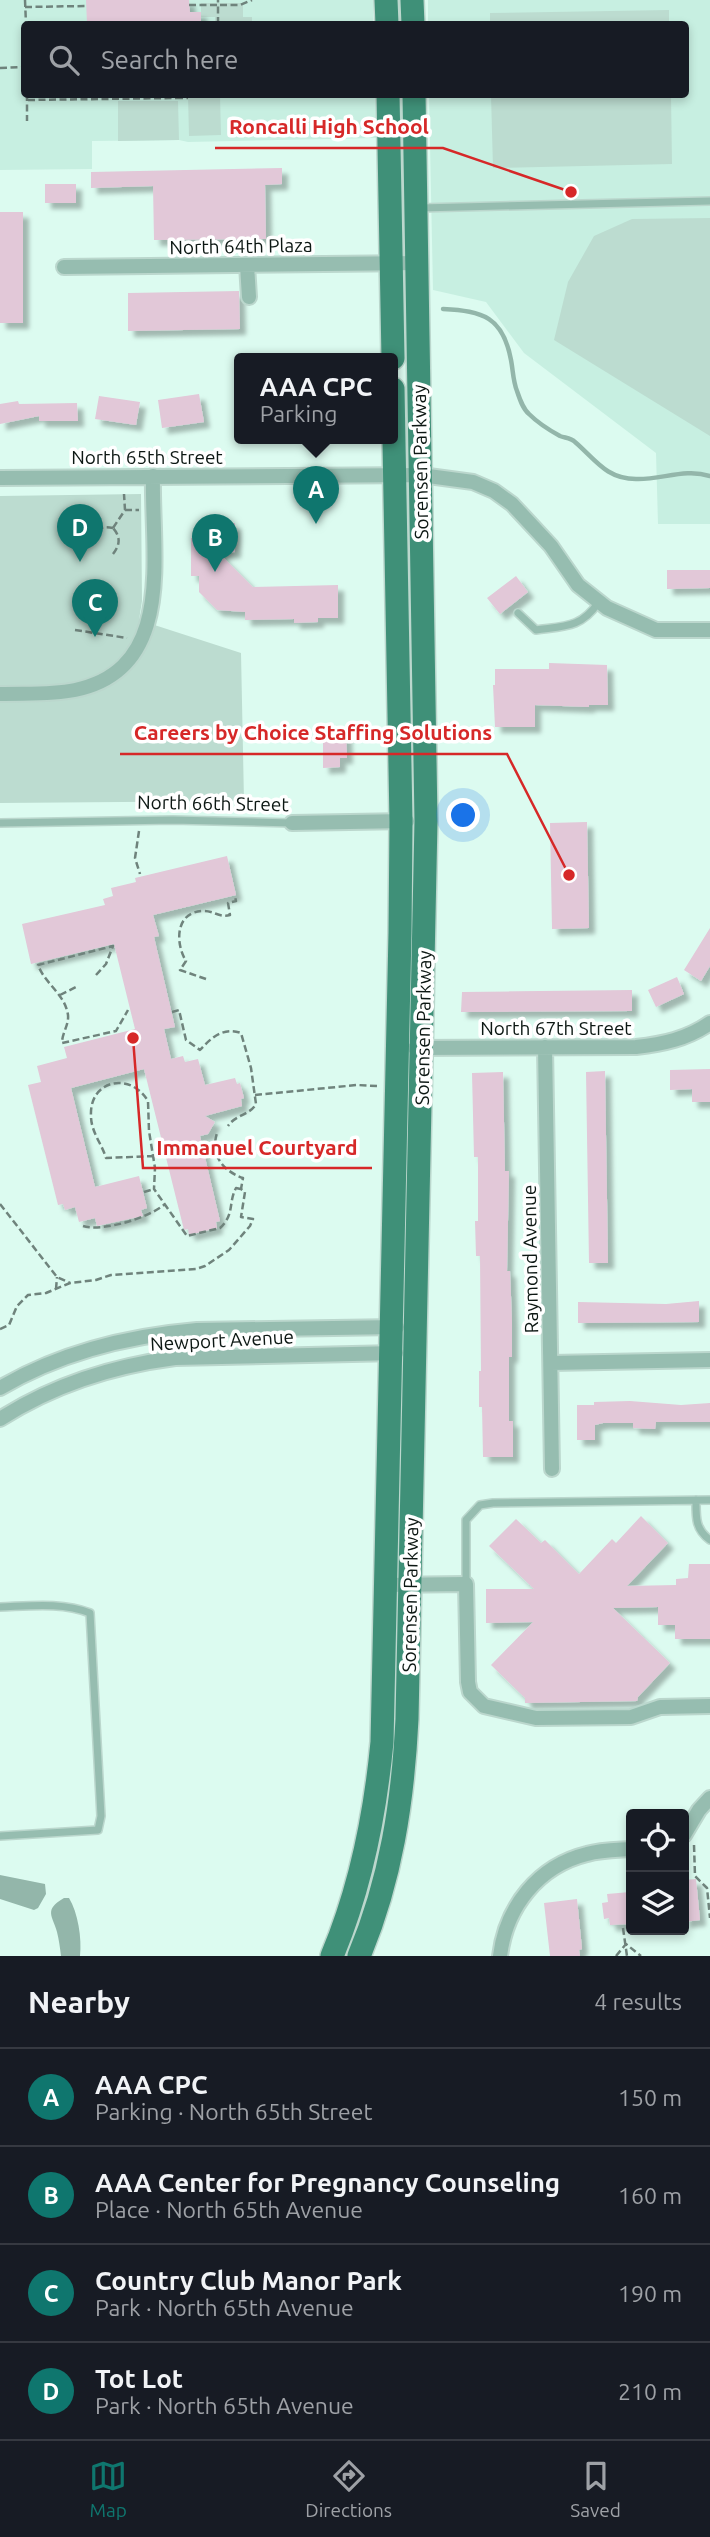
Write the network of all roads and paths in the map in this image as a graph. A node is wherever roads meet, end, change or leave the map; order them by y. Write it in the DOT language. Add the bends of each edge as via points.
graph roads {
  1 [pos="25,0"];
  2 [pos="218,0"];
  3 [pos="251,0"];
  4 [pos="386,0"];
  5 [pos="412,0"];
  6 [pos="190,5"];
  7 [pos="218,5"];
  8 [pos="86,6"];
  9 [pos="25,7"];
  10 [pos="26,21"];
  11 [pos="218,21"];
  12 [pos="387,21"];
  13 [pos="413,21"];
  14 [pos="21,67"];
  15 [pos="0,68"];
  16 [pos="61,98"];
  17 [pos="388,98"];
  18 [pos="414,98"];
  19 [pos="28,100"];
  20 [pos="27,121"];
  21 [pos="710,201"];
  22 [pos="417,208"];
  23 [pos="391,263"];
  24 [pos="418,263"];
  25 [pos="247,265"];
  26 [pos="64,267"];
  27 [pos="248,297"];
  28 [pos="393,353"];
  29 [pos="394,444"];
  30 [pos="394,475"];
  31 [pos="421,475"];
  32 [pos="153,476"];
  33 [pos="0,478"];
  34 [pos="124,494"];
  35 [pos="125,510"];
  36 [pos="141,510"];
  37 [pos="113,528"];
  38 [pos="91,539"];
  39 [pos="113,554"];
  40 [pos="598,603"];
  41 [pos="518,613"];
  42 [pos="75,630"];
  43 [pos="710,630"];
  44 [pos="131,639"];
  45 [pos="0,694"];
  46 [pos="140,820"];
  47 [pos="426,821"];
  48 [pos="401,822"];
  49 [pos="0,823"];
  50 [pos="292,823"];
  51 [pos="140,874"];
  52 [pos="235,897"];
  53 [pos="96,975"];
  54 [pos="206,979"];
  55 [pos="78,986"];
  56 [pos="60,995"];
  57 [pos="128,1010"];
  58 [pos="172,1012"];
  59 [pos="710,1023"];
  60 [pos="545,1047"];
  61 [pos="398,1048"];
  62 [pos="422,1048"];
  63 [pos="385,1087"];
  64 [pos="255,1095"];
  65 [pos="228,1126"];
  66 [pos="217,1133"];
  67 [pos="154,1156"];
  68 [pos="154,1189"];
  69 [pos="241,1189"];
  70 [pos="144,1192"];
  71 [pos="0,1203"];
  72 [pos="165,1204"];
  73 [pos="83,1226"];
  74 [pos="57,1277"];
  75 [pos="70,1283"];
  76 [pos="56,1289"];
  77 [pos="392,1327"];
  78 [pos="415,1327"];
  79 [pos="0,1329"];
  80 [pos="403,1353"];
  81 [pos="710,1360"];
  82 [pos="551,1363"];
  83 [pos="0,1388"];
  84 [pos="0,1419"];
  85 [pos="552,1469"];
  86 [pos="696,1500"];
  87 [pos="710,1500"];
  88 [pos="710,1539"];
  89 [pos="386,1584"];
  90 [pos="410,1584"];
  91 [pos="466,1584"];
  92 [pos="0,1606"];
  93 [pos="710,1706"];
  94 [pos="710,1798"];
  95 [pos="689,1827"];
  96 [pos="0,1836"];
  97 [pos="689,1836"];
  98 [pos="626,1850"];
  99 [pos="710,1918"];
  100 [pos="624,1928"];
  101 [pos="626,1944"];
  102 [pos="332,1956"];
  103 [pos="359,1956"];
  104 [pos="500,1956"];
  105 [pos="616,1956"];
  106 [pos="627,1956"];
  107 [pos="641,1956"];
  1 -- 9 [label="path"];
  2 -- 7 [label="path"];
  3 -- 7 [label="path"];
  4 -- 12 [label="main road"];
  5 -- 13 [label="main road"];
  6 -- 7 [label="path"];
  7 -- 11 [label="path"];
  8 -- 9 [label="path"];
  9 -- 10 [label="path"];
  14 -- 15 [label="path"];
  16 -- 19 [label="path"];
  17 -- 23 [label="main road"];
  18 -- 22 [label="main road, Sorensen Parkway"];
  19 -- 20 [label="path"];
  21 -- 22 [label="lane"];
  22 -- 24 [label="main road, Sorensen Parkway"];
  23 -- 24 [label="street, North 64th Plaza"];
  23 -- 25 [label="street, North 64th Plaza"];
  23 -- 28 [label="main road"];
  24 -- 31 [label="main road, Sorensen Parkway"];
  25 -- 26 [label="street, North 64th Plaza"];
  25 -- 27 [label="street"];
  29 -- 30 [label="main road, Sorensen Parkway"];
  30 -- 31 [label="street, North 65th Street"];
  30 -- 32 [label="street, North 65th Street"];
  30 -- 48 [label="main road, Sorensen Parkway"];
  31 -- 40 [label="street" via="473,482 512,504"];
  31 -- 47 [label="main road, Sorensen Parkway"];
  32 -- 33 [label="street, North 65th Street"];
  32 -- 45 [label="street" via="152,614 140,645 117,671 82,688"];
  34 -- 35 [label="path"];
  35 -- 36 [label="path"];
  35 -- 37 [label="path"];
  37 -- 38 [label="path" via="101,527"];
  37 -- 39 [label="path" via="119,536"];
  40 -- 41 [label="lane" via="582,621 547,629 536,630"];
  40 -- 43 [label="street" via="656,630"];
  42 -- 44 [label="path"];
  46 -- 49 [label="lane, North 66th Street"];
  46 -- 50 [label="lane, North 66th Street"];
  46 -- 51 [label="path" via="135,858"];
  47 -- 48 [label="street, North 66th Street"];
  47 -- 62 [label="main road, Sorensen Parkway"];
  48 -- 50 [label="street, North 66th Street"];
  48 -- 61 [label="main road, Sorensen Parkway"];
  52 -- 54 [label="path" via="236,901 228,903 230,915 198,912 186,918 179,929 178,944 186,961 180,970"];
  53 -- 56 [label="path" via="113,946 38,965"];
  55 -- 56 [label="path"];
  56 -- 57 [label="path" via="68,1021 62,1043 116,1031"];
  58 -- 64 [label="path" via="179,1010 186,1040 200,1050 214,1035 241,1034"];
  59 -- 60 [label="street, North 67th Street" via="660,1045"];
  60 -- 62 [label="street, North 67th Street"];
  60 -- 82 [label="street, Raymond Avenue"];
  61 -- 62 [label="street, North 67th Street"];
  61 -- 77 [label="main road, Sorensen Parkway"];
  62 -- 78 [label="main road, Sorensen Parkway"];
  63 -- 64 [label="path" via="357,1085"];
  64 -- 65 [label="path" via="253,1109 232,1119"];
  66 -- 69 [label="path" via="217,1158 228,1171 243,1178"];
  67 -- 67 [label="path" via="106,1158 90,1114 95,1098 107,1086 128,1083 144,1093"];
  67 -- 68 [label="path"];
  68 -- 70 [label="path"];
  68 -- 72 [label="path"];
  69 -- 72 [label="path" via="233,1192 232,1211 220,1228 187,1236"];
  69 -- 75 [label="path" via="245,1192 241,1217 253,1219 250,1226 229,1250 205,1266"];
  71 -- 74 [label="path"];
  72 -- 73 [label="path" via="149,1215 97,1228"];
  74 -- 75 [label="path"];
  74 -- 76 [label="path"];
  75 -- 76 [label="path"];
  76 -- 79 [label="path" via="28,1295 9,1325"];
  77 -- 78 [label="street, Newport Avenue"];
  77 -- 80 [label="main road, Sorensen Parkway"];
  77 -- 83 [label="street, Newport Avenue" via="197,1330 148,1336 85,1350"];
  78 -- 80 [label="main road, Sorensen Parkway"];
  80 -- 84 [label="street, Newport Avenue" via="149,1362 97,1374"];
  80 -- 89 [label="main road, Sorensen Parkway"];
  80 -- 90 [label="main road, Sorensen Parkway"];
  81 -- 82 [label="street"];
  82 -- 85 [label="street, Raymond Avenue"];
  86 -- 87 [label="lane"];
  86 -- 88 [label="lane" via="696,1521"];
  86 -- 91 [label="lane" via="480,1505 466,1520"];
  89 -- 90 [label="street"];
  89 -- 102 [label="main road, Sorensen Parkway" via="378,1784 359,1879"];
  90 -- 91 [label="street"];
  90 -- 103 [label="main road, Sorensen Parkway" via="399,1816 379,1901"];
  91 -- 93 [label="street" via="468,1682 470,1692 484,1706 536,1718 631,1717 660,1707"];
  92 -- 96 [label="lane" via="76,1607 90,1613 101,1816 98,1830"];
  94 -- 95 [label="street"];
  97 -- 99 [label="path" via="693,1839 695,1876 707,1888"];
  98 -- 104 [label="street" via="587,1854 560,1864 538,1880 510,1916"];
  100 -- 101 [label="path"];
  101 -- 105 [label="path"];
  101 -- 106 [label="path"];
  101 -- 107 [label="path"];
}
